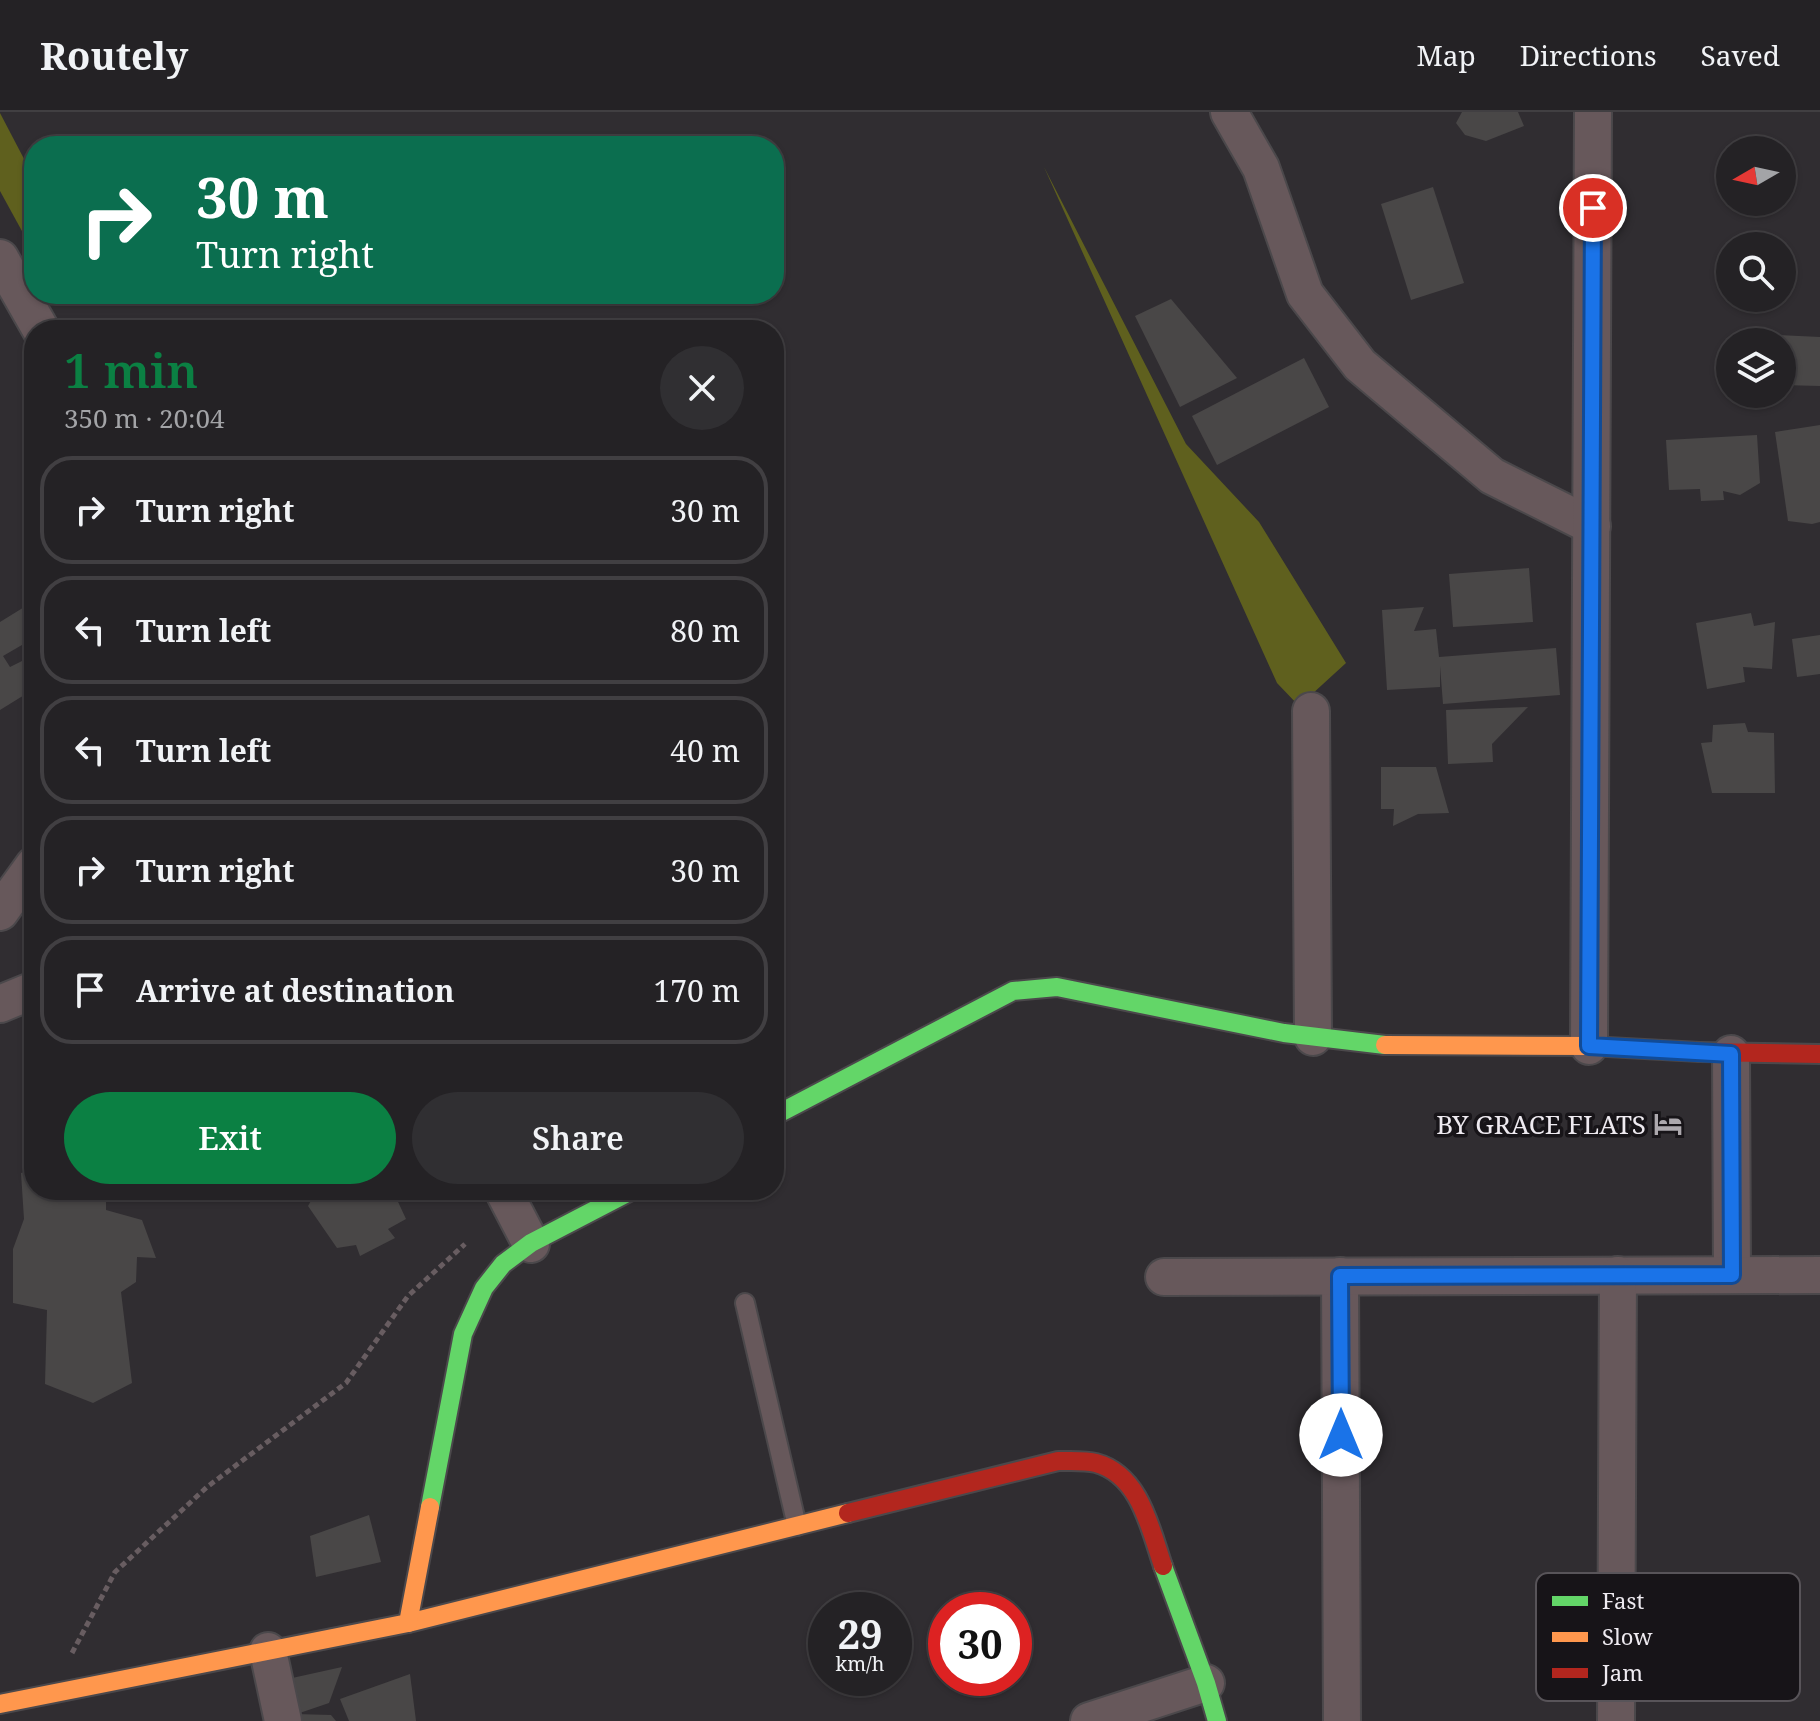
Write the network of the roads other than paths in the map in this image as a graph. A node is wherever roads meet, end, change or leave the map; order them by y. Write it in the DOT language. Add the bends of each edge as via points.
graph roads {
  1 [pos="1229,112"];
  2 [pos="1593,112"];
  3 [pos="0,258"];
  4 [pos="24,300"];
  5 [pos="1592,526"];
  6 [pos="1311,711"];
  7 [pos="0,860"];
  8 [pos="24,864"];
  9 [pos="24,879"];
  10 [pos="0,912"];
  11 [pos="24,994"];
  12 [pos="0,1004"];
  13 [pos="1313,1037"];
  14 [pos="1589,1046"];
  15 [pos="1731,1054"];
  16 [pos="1820,1054"];
  17 [pos="784,1111"];
  18 [pos="508,1200"];
  19 [pos="614,1200"];
  20 [pos="531,1244"];
  21 [pos="1618,1275"];
  22 [pos="1732,1275"];
  23 [pos="1820,1275"];
  24 [pos="1340,1276"];
  25 [pos="1164,1277"];
  26 [pos="745,1303"];
  27 [pos="797,1526"];
  28 [pos="1617,1573"];
  29 [pos="408,1623"];
  30 [pos="268,1651"];
  31 [pos="1206,1683"];
  32 [pos="1616,1701"];
  33 [pos="0,1704"];
  34 [pos="283,1721"];
  35 [pos="1089,1721"];
  36 [pos="1217,1721"];
  37 [pos="1342,1721"];
  38 [pos="1616,1721"];
  1 -- 5 [label="street" via="1261,168 1305,294 1360,365 1492,476"];
  2 -- 5 [label="street"];
  3 -- 4 [label="street"];
  5 -- 14 [label="street"];
  6 -- 13 [label="street"];
  7 -- 8 [label="street"];
  9 -- 10 [label="street"];
  11 -- 12 [label="street"];
  13 -- 14 [label="street" via="1370,1045"];
  13 -- 17 [label="street" via="1090,992 1034,987 1013,991"];
  14 -- 15 [label="street"];
  15 -- 16 [label="street"];
  15 -- 22 [label="street"];
  18 -- 20 [label="street"];
  19 -- 20 [label="street"];
  20 -- 29 [label="street" via="502,1265 479,1296 463,1334"];
  21 -- 22 [label="street"];
  21 -- 24 [label="street"];
  21 -- 28 [label="street"];
  22 -- 23 [label="street"];
  24 -- 25 [label="street"];
  24 -- 37 [label="street"];
  26 -- 27 [label="lane"];
  27 -- 29 [label="street"];
  27 -- 31 [label="street" via="1058,1461 1094,1462 1117,1471 1138,1497"];
  29 -- 30 [label="street"];
  30 -- 33 [label="street"];
  30 -- 34 [label="street"];
  31 -- 35 [label="street"];
  31 -- 36 [label="street"];
  32 -- 38 [label="street"];
}
